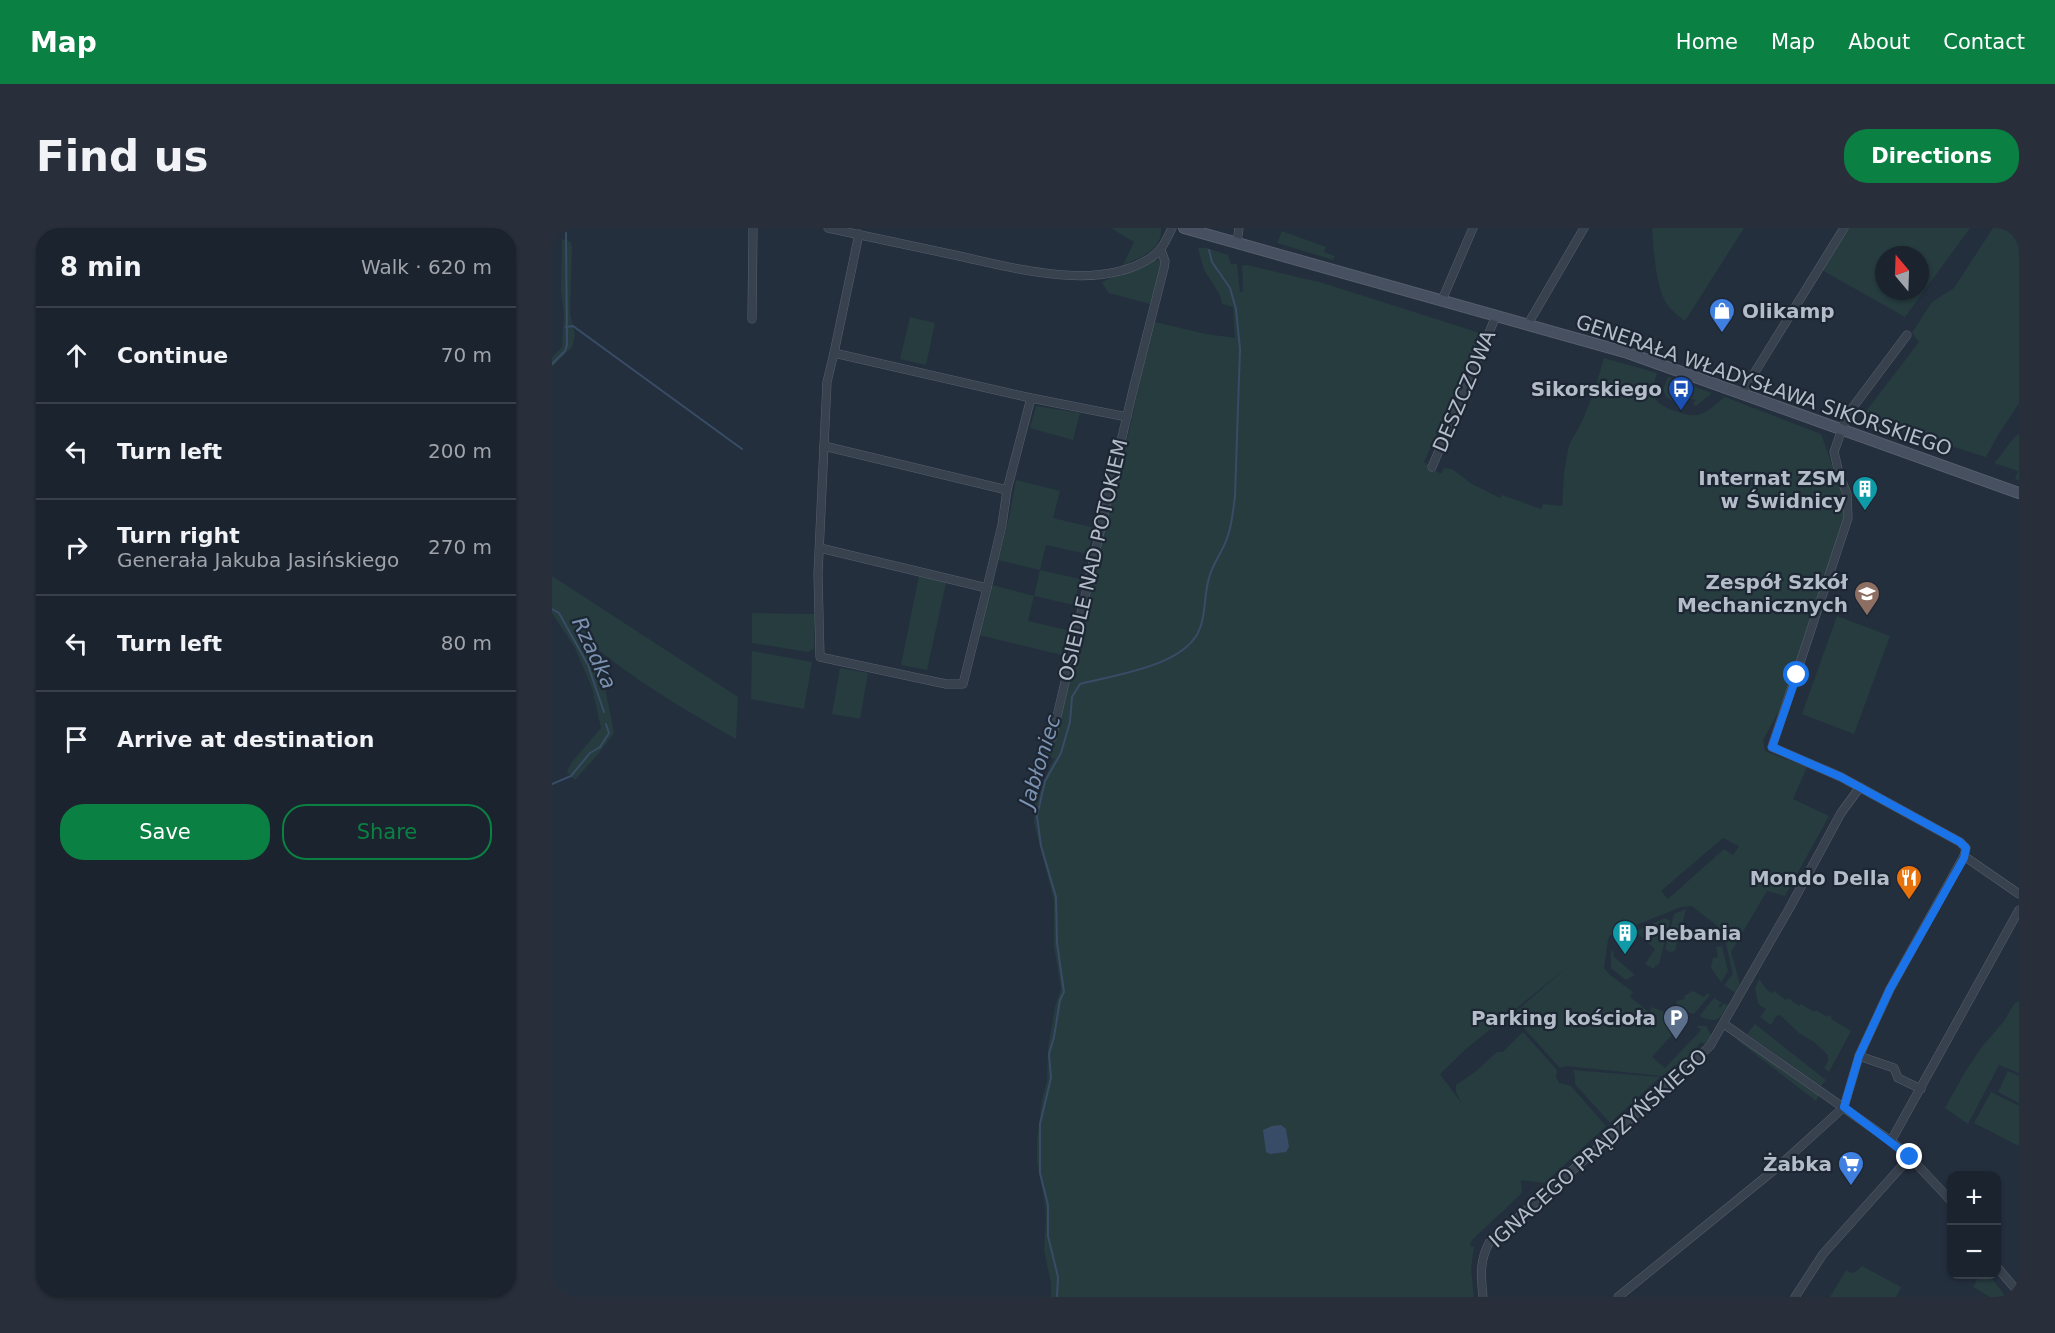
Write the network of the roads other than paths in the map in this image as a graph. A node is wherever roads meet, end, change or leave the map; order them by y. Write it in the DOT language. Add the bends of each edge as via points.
graph roads {
  1 [pos="753,228"];
  2 [pos="828,228"];
  3 [pos="1172,228"];
  4 [pos="1184,228"];
  5 [pos="1239,228"];
  6 [pos="1473,228"];
  7 [pos="1584,228"];
  8 [pos="1844,228"];
  9 [pos="859,234"];
  10 [pos="1237,242"];
  11 [pos="1161,250"];
  12 [pos="1442,300"];
  13 [pos="1496,316"];
  14 [pos="752,319"];
  15 [pos="1529,322"];
  16 [pos="1907,335"];
  17 [pos="834,353"];
  18 [pos="1742,393"];
  19 [pos="1031,398"];
  20 [pos="1127,417"];
  21 [pos="1842,430"];
  22 [pos="824,446"];
  23 [pos="1432,467"];
  24 [pos="1838,469"];
  25 [pos="1843,484"];
  26 [pos="1007,490"];
  27 [pos="2019,493"];
  28 [pos="820,548"];
  29 [pos="987,588"];
  30 [pos="1052,738"];
  31 [pos="1860,787"];
  32 [pos="1964,856"];
  33 [pos="2019,894"];
  34 [pos="2019,910"];
  35 [pos="1724,1024"];
  36 [pos="1859,1056"];
  37 [pos="1921,1089"];
  38 [pos="1844,1107"];
  39 [pos="1891,1141"];
  40 [pos="1910,1157"];
  41 [pos="1947,1197"];
  42 [pos="2001,1272"];
  43 [pos="2019,1293"];
  44 [pos="1483,1297"];
  45 [pos="1618,1297"];
  46 [pos="1795,1297"];
  1 -- 14 [label="street"];
  2 -- 9 [label="street"];
  3 -- 11 [label="street"];
  4 -- 10 [label="street, GENERAŁA WŁADYSŁAWA SIKORSKIEGO"];
  5 -- 10 [label="street"];
  6 -- 12 [label="street"];
  7 -- 15 [label="street"];
  8 -- 18 [label="street"];
  9 -- 11 [label="street" via="1059,275 1116,271 1150,259"];
  9 -- 17 [label="street"];
  10 -- 12 [label="street, GENERAŁA WŁADYSŁAWA SIKORSKIEGO"];
  11 -- 20 [label="street, OSIEDLE NAD POTOKIEM" via="1164,268"];
  12 -- 13 [label="street, GENERAŁA WŁADYSŁAWA SIKORSKIEGO"];
  13 -- 15 [label="street, GENERAŁA WŁADYSŁAWA SIKORSKIEGO"];
  13 -- 23 [label="street, DESZCZOWA"];
  15 -- 18 [label="street, GENERAŁA WŁADYSŁAWA SIKORSKIEGO"];
  16 -- 21 [label="street" via="1852,406"];
  17 -- 19 [label="street, OSIEDLE NAD POTOKIEM"];
  17 -- 22 [label="street" via="827,382"];
  18 -- 21 [label="street, GENERAŁA WŁADYSŁAWA SIKORSKIEGO"];
  19 -- 20 [label="street, OSIEDLE NAD POTOKIEM"];
  19 -- 26 [label="street"];
  20 -- 30 [label="street, OSIEDLE NAD POTOKIEM"];
  21 -- 24 [label="street" via="1834,452"];
  21 -- 27 [label="street, GENERAŁA WŁADYSŁAWA SIKORSKIEGO"];
  22 -- 26 [label="street"];
  22 -- 28 [label="street"];
  25 -- 31 [label="street" via="1848,518 1772,747"];
  26 -- 29 [label="street"];
  28 -- 29 [label="street"];
  28 -- 29 [label="street" via="820,657 946,684 963,684"];
  31 -- 32 [label="street" via="1960,842 1966,848"];
  31 -- 35 [label="street, IGNACEGO PRĄDZYŃSKIEGO" via="1841,813"];
  32 -- 33 [label="street"];
  32 -- 36 [label="street" via="1890,989"];
  34 -- 37 [label="street"];
  35 -- 38 [label="street"];
  35 -- 44 [label="street, IGNACEGO PRĄDZYŃSKIEGO" via="1710,1046 1489,1243 1480,1268"];
  36 -- 37 [label="street" via="1894,1068 1898,1078"];
  36 -- 38 [label="street"];
  37 -- 39 [label="street"];
  38 -- 39 [label="street"];
  38 -- 45 [label="street" via="1779,1166"];
  39 -- 40 [label="street"];
  40 -- 41 [label="street"];
  40 -- 46 [label="street" via="1823,1254"];
  42 -- 43 [label="street"];
}
